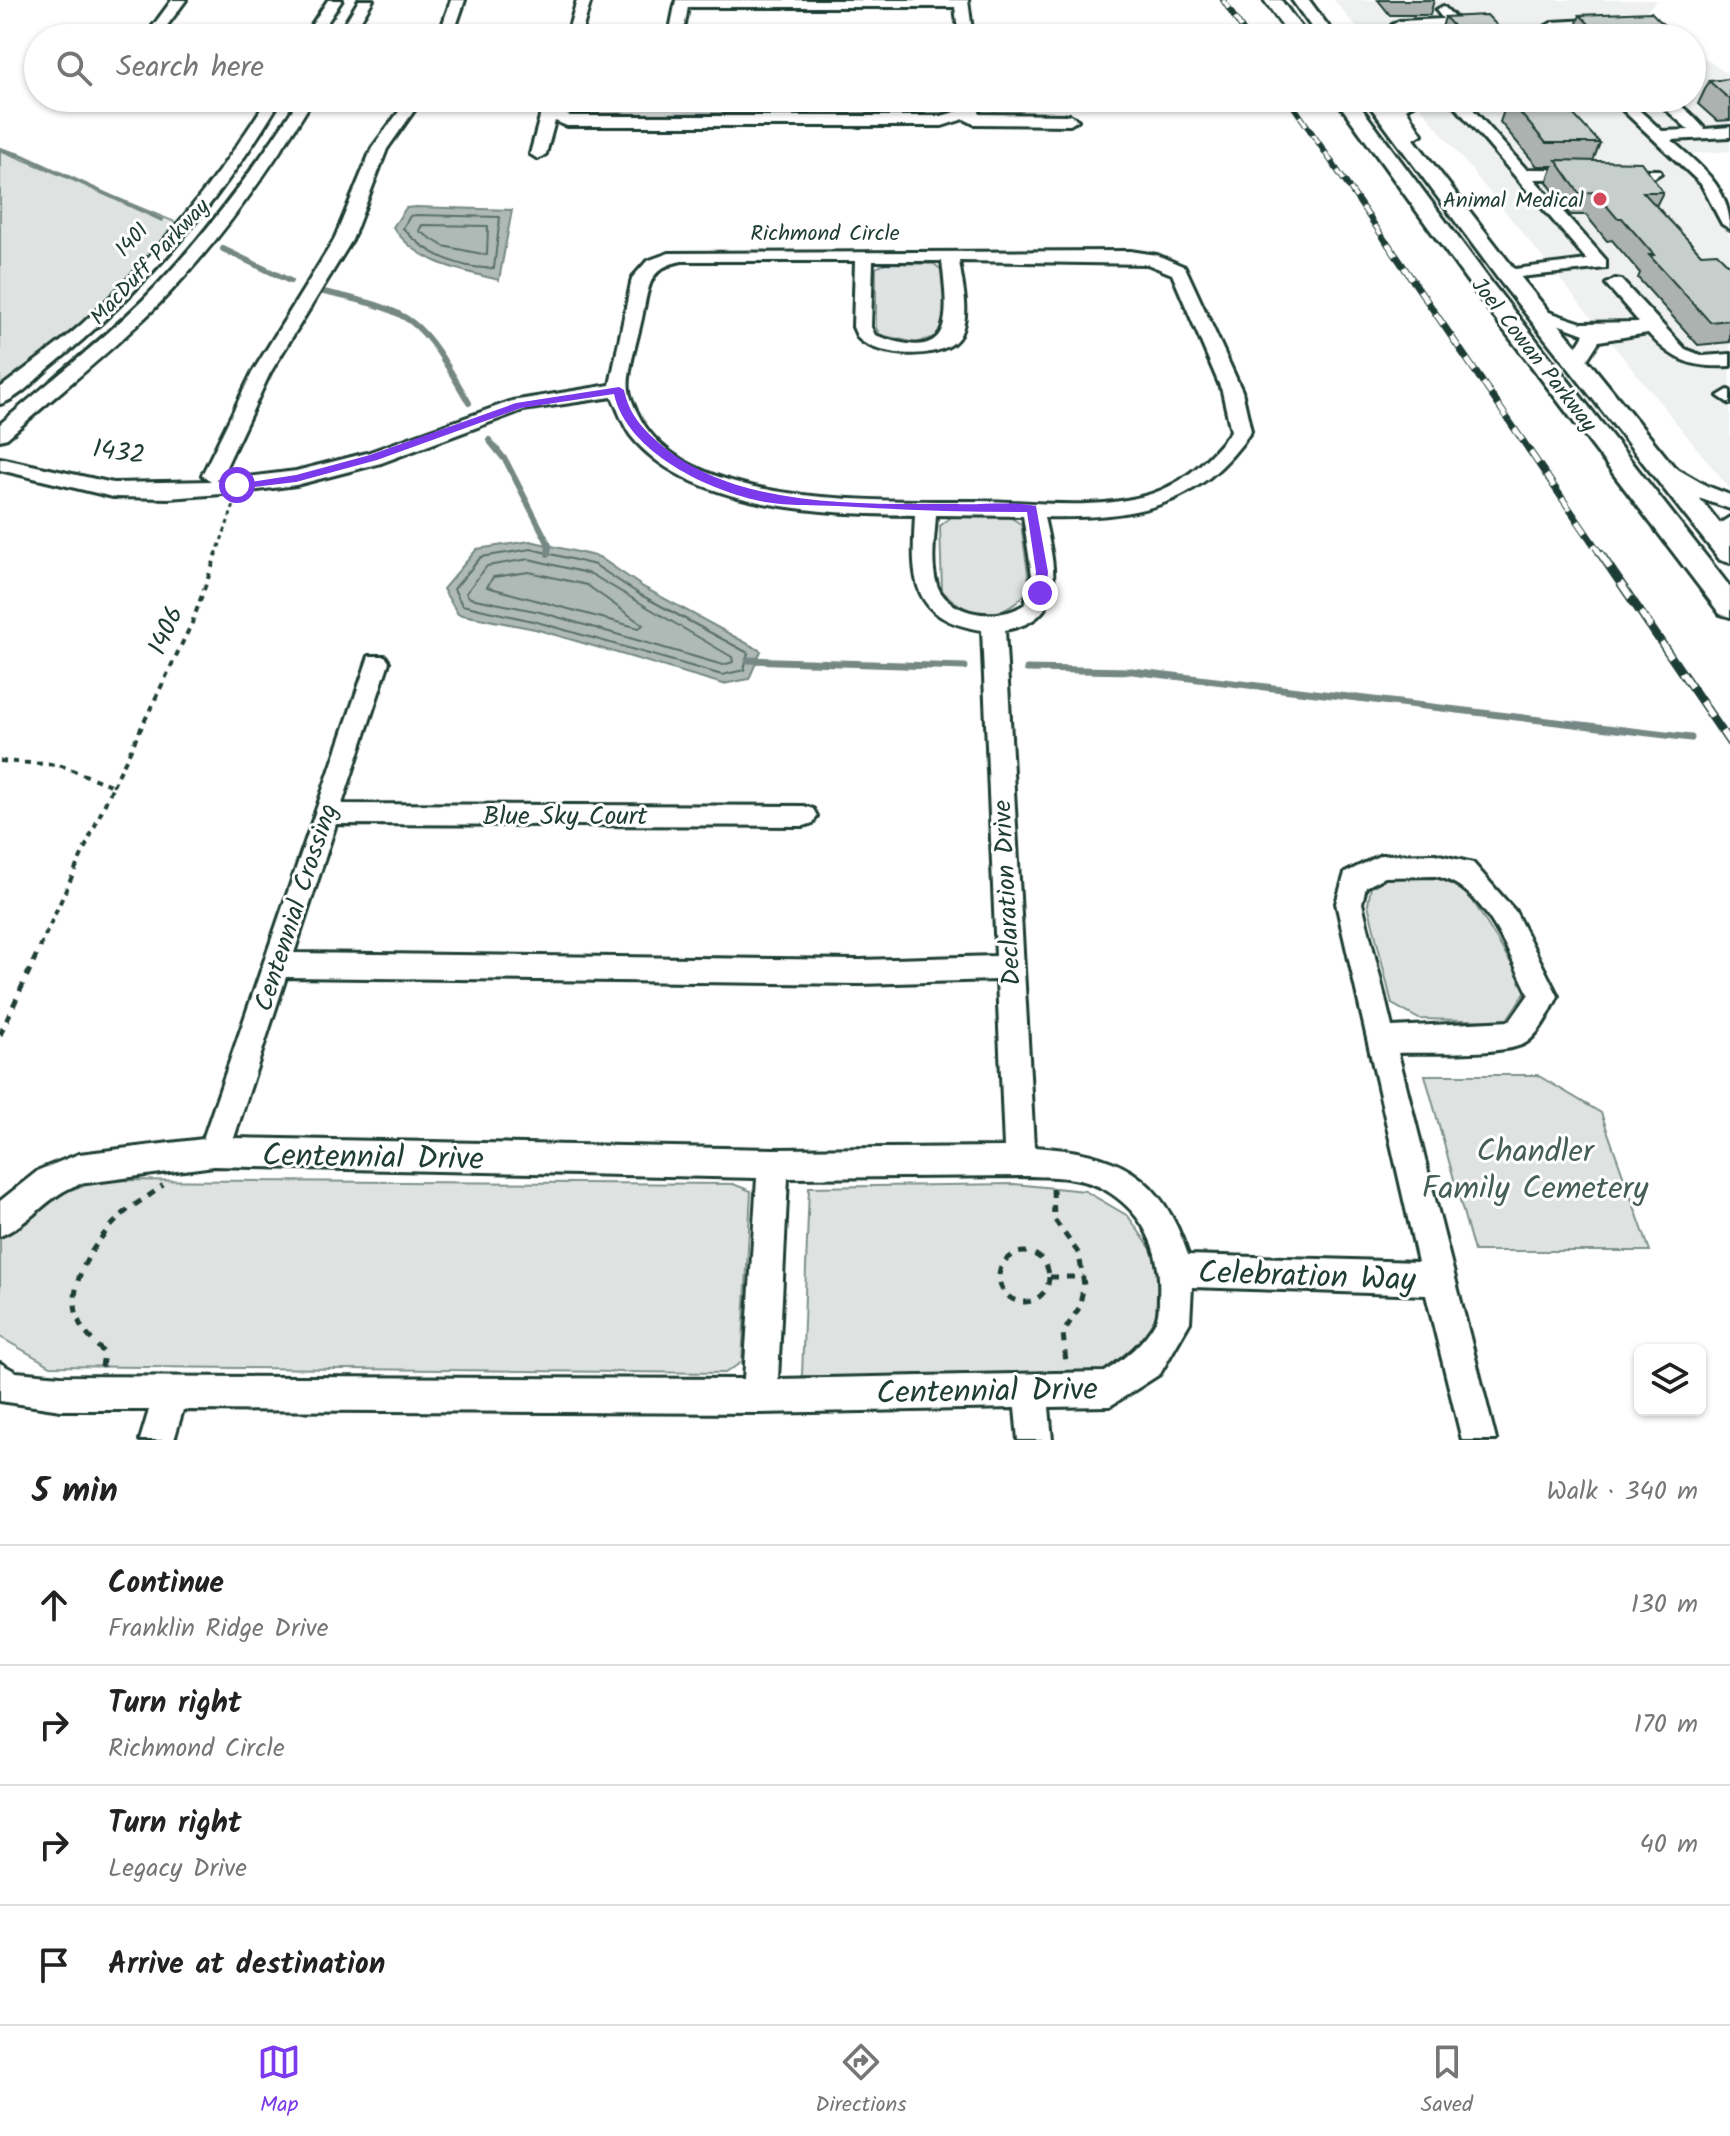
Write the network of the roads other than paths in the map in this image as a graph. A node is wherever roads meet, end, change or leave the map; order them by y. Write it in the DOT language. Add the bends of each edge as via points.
graph roads {
  1 [pos="179,0"];
  2 [pos="335,0"];
  3 [pos="366,0"];
  4 [pos="458,0"];
  5 [pos="584,0"];
  6 [pos="1272,0"];
  7 [pos="1300,0"];
  8 [pos="683,2"];
  9 [pos="961,2"];
  10 [pos="1443,10"];
  11 [pos="1627,22"];
  12 [pos="161,24"];
  13 [pos="319,24"];
  14 [pos="351,24"];
  15 [pos="450,24"];
  16 [pos="577,24"];
  17 [pos="678,24"];
  18 [pos="964,24"];
  19 [pos="1290,24"];
  20 [pos="1318,24"];
  21 [pos="1426,24"];
  22 [pos="1582,24"];
  23 [pos="267,112"];
  24 [pos="298,112"];
  25 [pos="408,112"];
  26 [pos="549,112"];
  27 [pos="558,112"];
  28 [pos="972,112"];
  29 [pos="1354,112"];
  30 [pos="1384,112"];
  31 [pos="1395,112"];
  32 [pos="1467,112"];
  33 [pos="1632,112"];
  34 [pos="1680,112"];
  35 [pos="968,115"];
  36 [pos="1070,120"];
  37 [pos="1730,132"];
  38 [pos="1701,133"];
  39 [pos="1658,136"];
  40 [pos="538,154"];
  41 [pos="1653,173"];
  42 [pos="1521,174"];
  43 [pos="1443,191"];
  44 [pos="1730,224"];
  45 [pos="864,256"];
  46 [pos="950,256"];
  47 [pos="1507,275"];
  48 [pos="1615,284"];
  49 [pos="1537,313"];
  50 [pos="1653,327"];
  51 [pos="1633,328"];
  52 [pos="1730,360"];
  53 [pos="1576,362"];
  54 [pos="619,390"];
  55 [pos="0,398"];
  56 [pos="0,434"];
  57 [pos="0,464"];
  58 [pos="1660,466"];
  59 [pos="212,475"];
  60 [pos="1730,502"];
  61 [pos="926,508"];
  62 [pos="1032,509"];
  63 [pos="1730,524"];
  64 [pos="1729,553"];
  65 [pos="1730,607"];
  66 [pos="993,624"];
  67 [pos="377,662"];
  68 [pos="326,814"];
  69 [pos="804,816"];
  70 [pos="276,965"];
  71 [pos="1010,968"];
  72 [pos="1380,1040"];
  73 [pos="214,1152"];
  74 [pos="1036,1162"];
  75 [pos="773,1164"];
  76 [pos="0,1221"];
  77 [pos="1177,1271"];
  78 [pos="1437,1279"];
  79 [pos="0,1380"];
  80 [pos="1031,1392"];
  81 [pos="171,1393"];
  82 [pos="760,1396"];
  83 [pos="157,1440"];
  84 [pos="1035,1440"];
  85 [pos="1479,1440"];
  1 -- 12 [label="street"];
  2 -- 13 [label="street"];
  3 -- 14 [label="street"];
  4 -- 15 [label="street"];
  5 -- 16 [label="street"];
  6 -- 19 [label="main road"];
  7 -- 20 [label="main road"];
  8 -- 9 [label="street"];
  8 -- 17 [label="street"];
  9 -- 18 [label="street"];
  10 -- 21 [label="street" via="1453,23"];
  11 -- 22 [label="street"];
  23 -- 55 [label="street, MacDuff Parkway" via="185,226 88,328"];
  24 -- 56 [label="street, MacDuff Parkway" via="234,206 184,264 123,329"];
  25 -- 59 [label="street" via="380,148 343,240 261,373"];
  26 -- 40 [label="street"];
  27 -- 35 [label="street" via="567,121 942,121"];
  28 -- 35 [label="street"];
  29 -- 65 [label="main road, Joel Cowan Parkway"];
  30 -- 43 [label="main road, Joel Cowan Parkway"];
  31 -- 43 [label="main road" via="1438,170"];
  32 -- 42 [label="street"];
  33 -- 39 [label="street"];
  34 -- 38 [label="street"];
  35 -- 36 [label="street"];
  37 -- 38 [label="street"];
  38 -- 39 [label="street"];
  39 -- 44 [label="street" via="1708,182"];
  41 -- 42 [label="street"];
  42 -- 47 [label="street" via="1600,264"];
  43 -- 47 [label="main road, Joel Cowan Parkway"];
  45 -- 46 [label="street, Richmond Circle"];
  45 -- 46 [label="street" via="862,327 867,338 911,348 950,339 955,326"];
  45 -- 54 [label="street, Richmond Circle" via="682,256 647,267"];
  46 -- 62 [label="street, Richmond Circle" via="1130,256 1168,264 1179,271 1238,410 1241,431 1224,457 1194,482 1158,500 1093,509"];
  47 -- 49 [label="main road, Joel Cowan Parkway"];
  48 -- 50 [label="street"];
  49 -- 51 [label="street" via="1580,329"];
  49 -- 53 [label="main road, Joel Cowan Parkway"];
  50 -- 51 [label="street"];
  50 -- 52 [label="street" via="1679,357 1701,363"];
  51 -- 53 [label="street" via="1590,336"];
  53 -- 58 [label="main road, Joel Cowan Parkway"];
  54 -- 57 [label="street" via="519,405 374,458 296,478 169,491 113,490"];
  54 -- 61 [label="street, Richmond Circle" via="623,408 640,432 677,464 708,481 766,499"];
  58 -- 60 [label="street"];
  58 -- 64 [label="main road, Joel Cowan Parkway"];
  61 -- 62 [label="street, Richmond Circle"];
  61 -- 66 [label="street" via="925,584 931,596 971,621"];
  62 -- 66 [label="street" via="1040,593 1033,610"];
  63 -- 64 [label="street"];
  66 -- 71 [label="street, Declaration Drive"];
  67 -- 68 [label="street, Centennial Crossing"];
  68 -- 69 [label="street, Blue Sky Court"];
  68 -- 70 [label="street, Centennial Crossing"];
  70 -- 71 [label="street" via="860,972"];
  70 -- 73 [label="street, Centennial Crossing"];
  71 -- 74 [label="street, Declaration Drive"];
  72 -- 72 [label="street" via="1349,903 1354,881 1381,866 1435,865 1464,871 1505,919 1544,996 1518,1033"];
  72 -- 78 [label="street"];
  73 -- 75 [label="street, Centennial Drive"];
  73 -- 76 [label="street, Centennial Drive" via="79,1169 50,1180"];
  74 -- 75 [label="street, Centennial Drive"];
  74 -- 77 [label="street, Centennial Drive" via="1074,1164 1111,1176 1144,1199 1165,1232"];
  75 -- 82 [label="street"];
  77 -- 78 [label="street, Celebration Way"];
  77 -- 80 [label="street, Centennial Drive" via="1174,1322 1148,1362 1110,1389"];
  78 -- 85 [label="street"];
  79 -- 81 [label="street, Centennial Drive" via="9,1388"];
  80 -- 82 [label="street, Centennial Drive"];
  80 -- 84 [label="street"];
  81 -- 82 [label="street, Centennial Drive"];
  81 -- 83 [label="street"];
}
